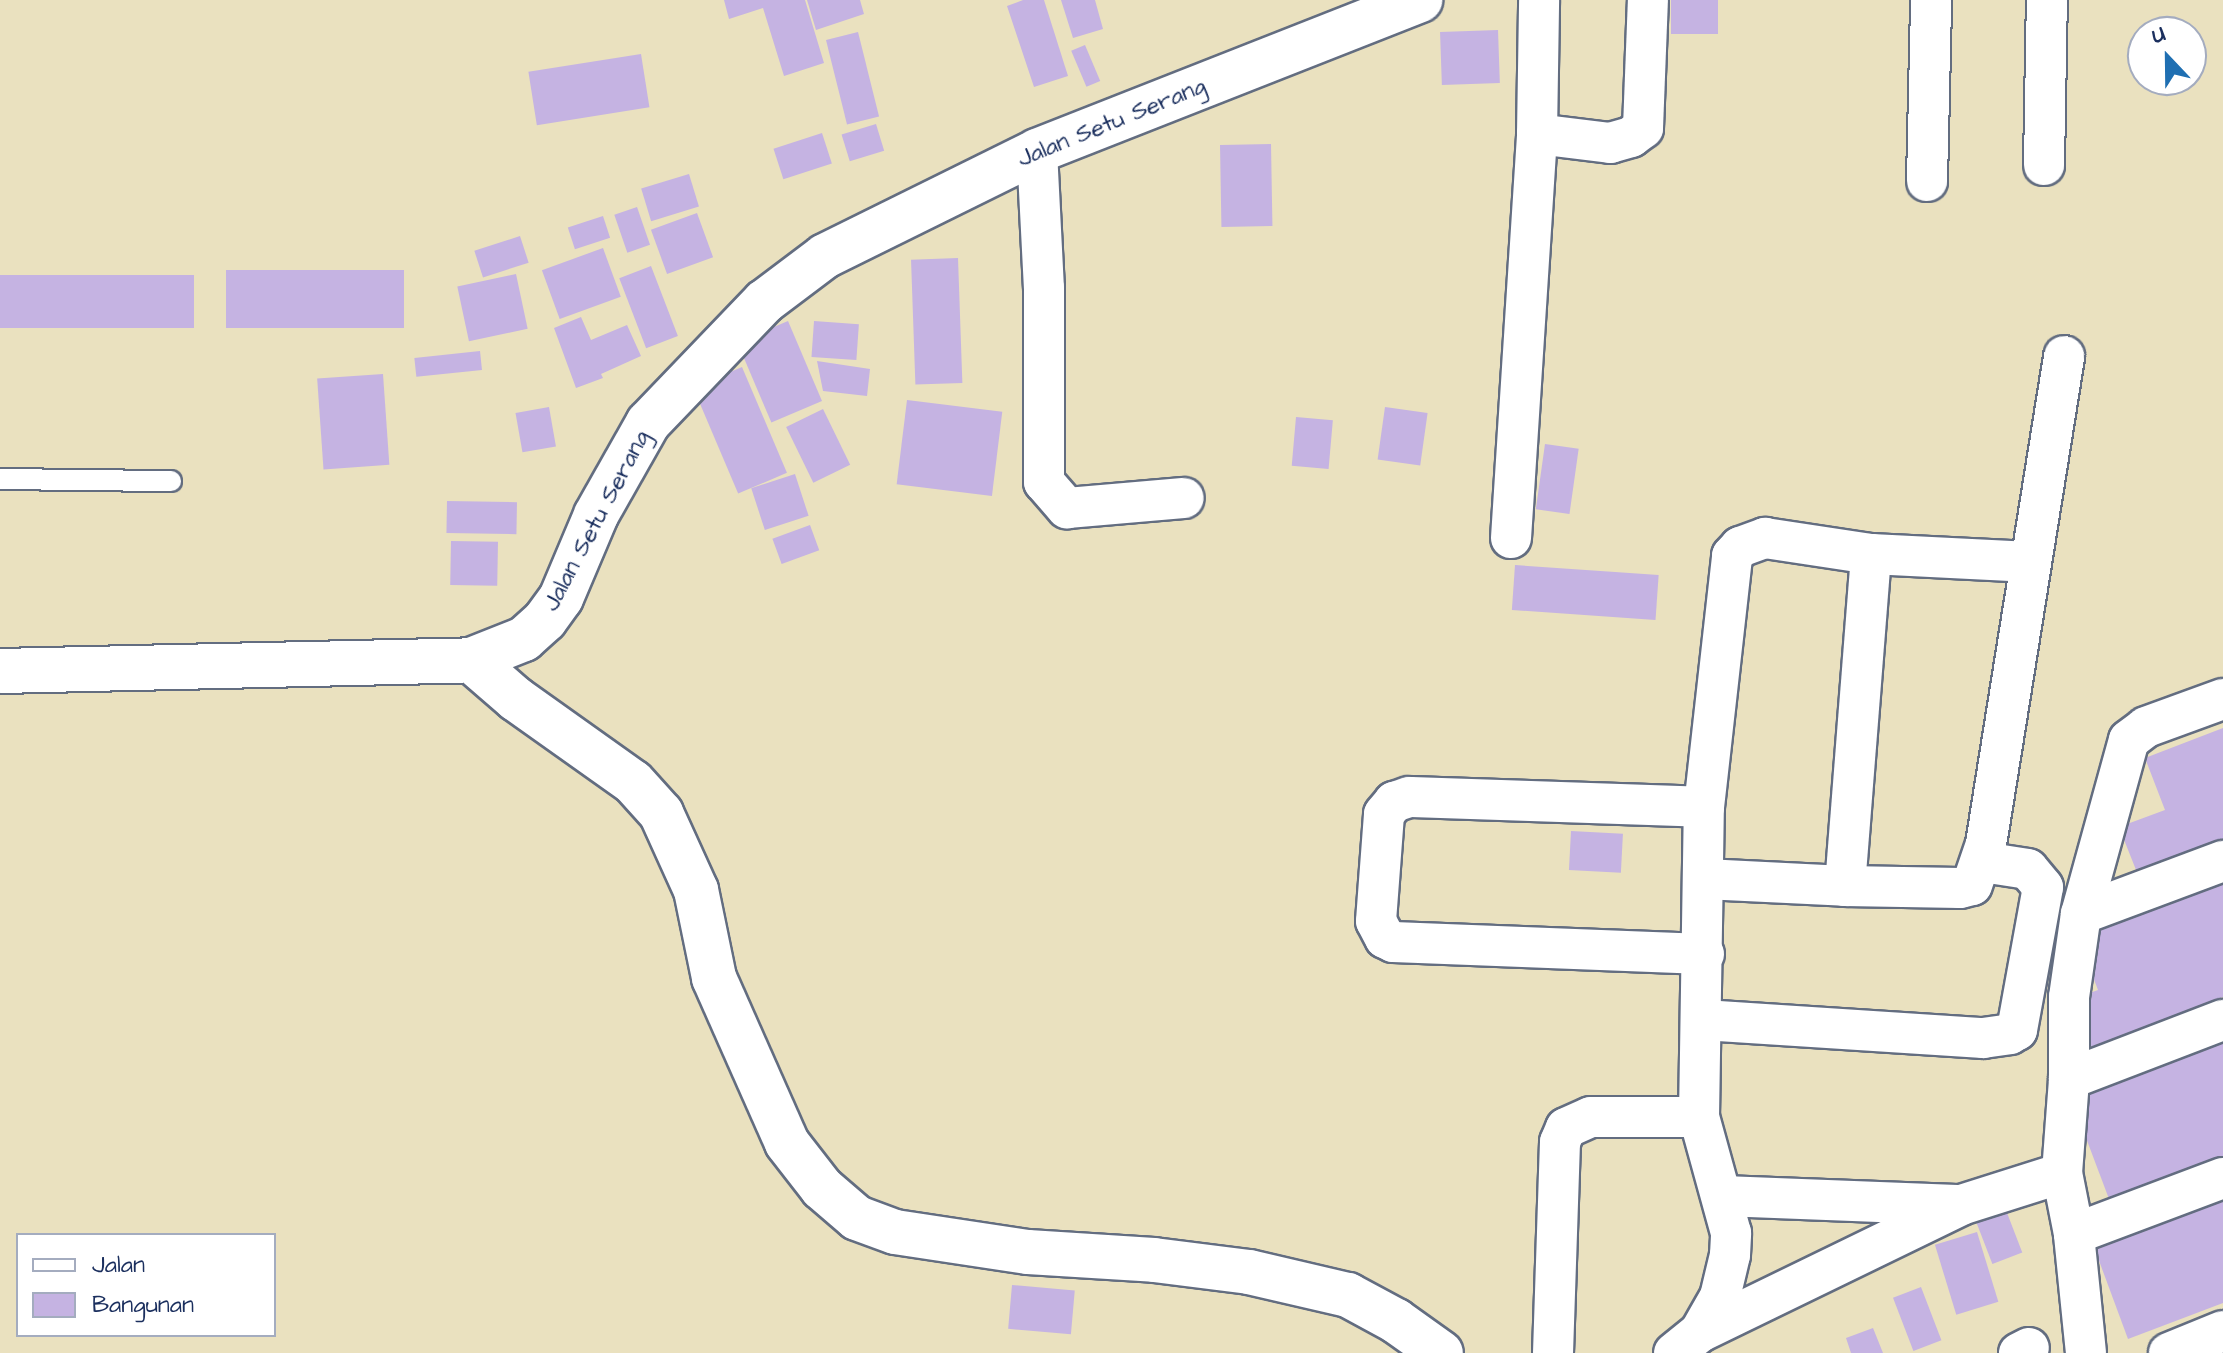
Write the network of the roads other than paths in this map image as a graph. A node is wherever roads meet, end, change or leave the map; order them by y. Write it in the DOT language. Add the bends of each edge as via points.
graph roads {
  1 [pos="1420,0"];
  2 [pos="1539,0"];
  3 [pos="1648,0"];
  4 [pos="1931,0"];
  5 [pos="2047,0"];
  6 [pos="1537,134"];
  7 [pos="1037,151"];
  8 [pos="2044,165"];
  9 [pos="1927,181"];
  10 [pos="2064,356"];
  11 [pos="0,479"];
  12 [pos="171,481"];
  13 [pos="1184,498"];
  14 [pos="1511,538"];
  15 [pos="1871,554"];
  16 [pos="2031,562"];
  17 [pos="471,660"];
  18 [pos="0,671"];
  19 [pos="2223,699"];
  20 [pos="1704,807"];
  21 [pos="2223,861"];
  22 [pos="1983,862"];
  23 [pos="1704,879"];
  24 [pos="1845,886"];
  25 [pos="2081,914"];
  26 [pos="1704,954"];
  27 [pos="1703,1020"];
  28 [pos="2223,1020"];
  29 [pos="2069,1079"];
  30 [pos="1699,1117"];
  31 [pos="2062,1173"];
  32 [pos="2223,1178"];
  33 [pos="1723,1196"];
  34 [pos="1961,1205"];
  35 [pos="2074,1234"];
  36 [pos="2223,1331"];
  37 [pos="1687,1342"];
  38 [pos="1441,1353"];
  39 [pos="1553,1353"];
  40 [pos="2086,1353"];
  41 [pos="2169,1353"];
  1 -- 7 [label="street, Jalan Setu Serang"];
  2 -- 6 [label="street"];
  3 -- 6 [label="street" via="1643,128 1610,143"];
  4 -- 9 [label="street"];
  5 -- 8 [label="street"];
  6 -- 14 [label="street"];
  7 -- 13 [label="street" via="1044,288 1044,482 1067,508"];
  7 -- 17 [label="street, Jalan Setu Serang" via="825,256 764,302 648,423 625,458 561,598 545,620 524,639"];
  10 -- 16 [label="street"];
  11 -- 12 [label="lane"];
  15 -- 16 [label="street"];
  15 -- 20 [label="street" via="1765,538 1740,547 1732,556"];
  15 -- 24 [label="street"];
  16 -- 22 [label="street"];
  17 -- 18 [label="street, Jalan Setu Serang"];
  17 -- 38 [label="street" via="516,699 633,782 661,813 696,890 714,978 787,1143 822,1188 857,1218 895,1232 1028,1252 1249,1272 1348,1295"];
  19 -- 25 [label="street" via="2146,727 2129,740"];
  20 -- 23 [label="street"];
  20 -- 26 [label="street" via="1409,797 1394,802 1384,814 1376,921 1393,942"];
  21 -- 25 [label="street"];
  22 -- 24 [label="street" via="1972,885 1960,888"];
  22 -- 27 [label="street" via="2028,869 2043,887 2017,1030 2010,1034 1983,1038"];
  23 -- 24 [label="street"];
  23 -- 26 [label="street"];
  25 -- 29 [label="street" via="2069,997"];
  26 -- 27 [label="street"];
  27 -- 30 [label="street"];
  28 -- 29 [label="street"];
  29 -- 31 [label="street"];
  30 -- 33 [label="street"];
  30 -- 39 [label="street" via="1591,1117 1566,1128 1560,1142"];
  31 -- 34 [label="street"];
  31 -- 35 [label="street"];
  32 -- 35 [label="street"];
  33 -- 34 [label="street"];
  33 -- 37 [label="street" via="1731,1233 1720,1297"];
  34 -- 37 [label="street"];
  35 -- 40 [label="street"];
  36 -- 41 [label="street"];
}
